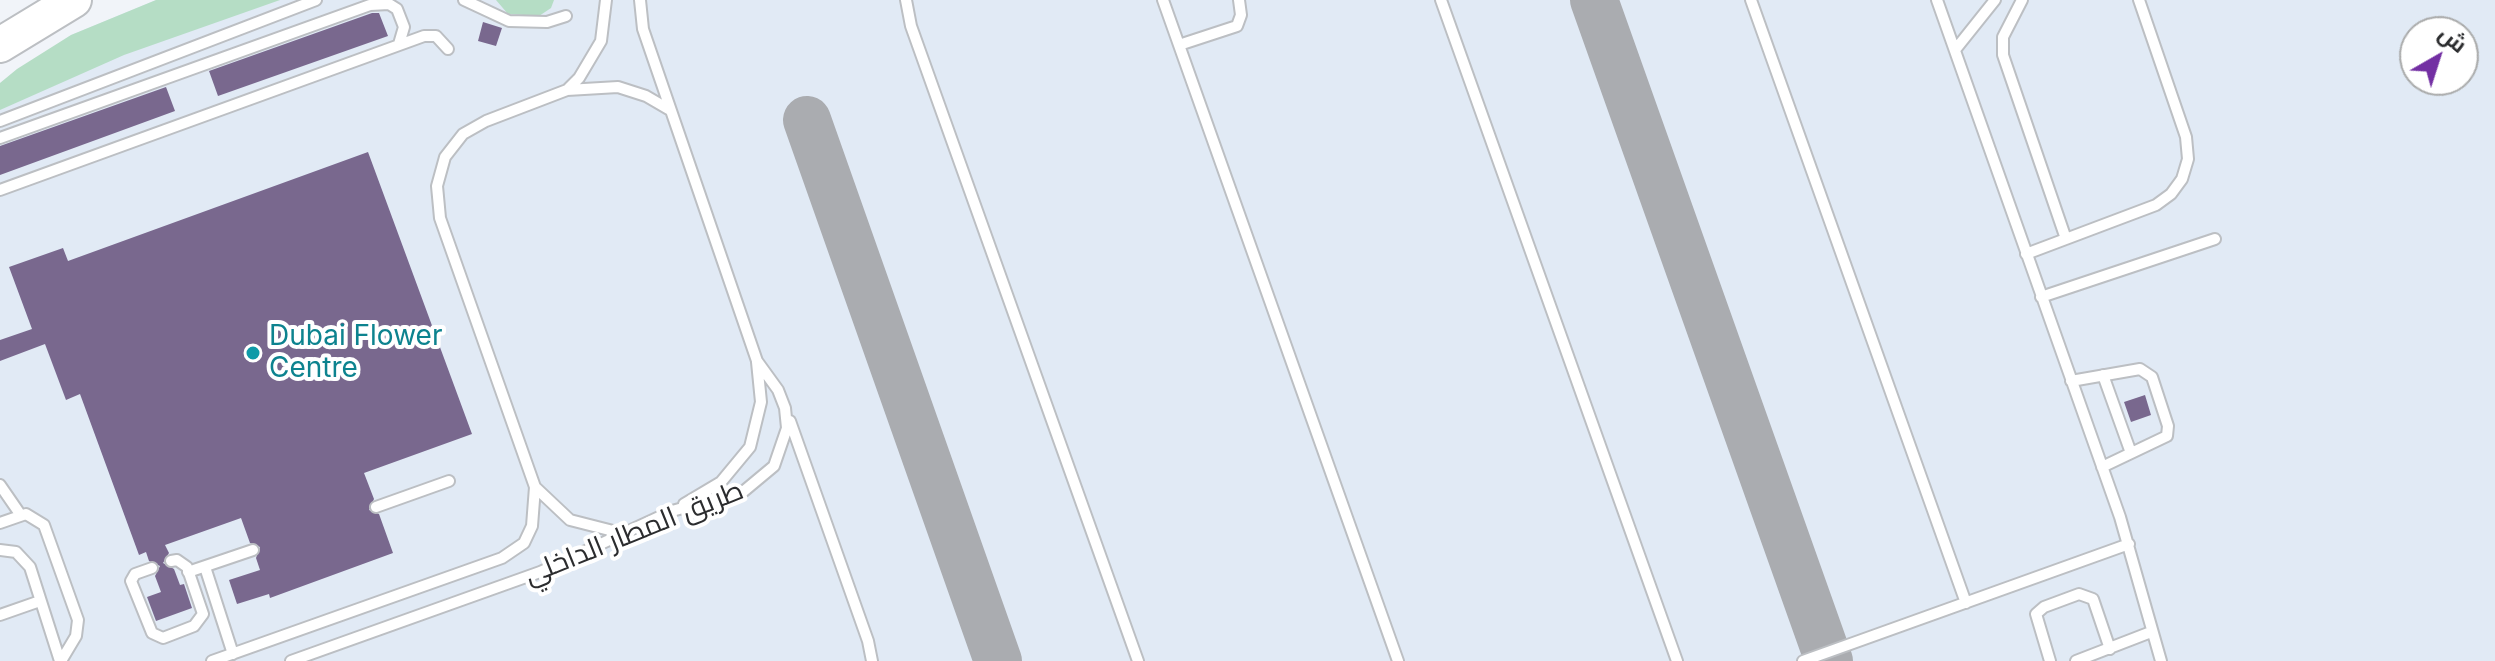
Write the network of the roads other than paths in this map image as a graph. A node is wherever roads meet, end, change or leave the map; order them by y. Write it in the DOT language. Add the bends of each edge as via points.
graph roads {
  1 [pos="74,0"];
  2 [pos="316,0"];
  3 [pos="464,0"];
  4 [pos="606,0"];
  5 [pos="640,0"];
  6 [pos="906,0"];
  7 [pos="1163,0"];
  8 [pos="1239,0"];
  9 [pos="1441,0"];
  10 [pos="1751,0"];
  11 [pos="1937,0"];
  12 [pos="1982,0"];
  13 [pos="1995,0"];
  14 [pos="2022,0"];
  15 [pos="2139,0"];
  16 [pos="484,5"];
  17 [pos="1987,11"];
  18 [pos="566,16"];
  19 [pos="399,44"];
  20 [pos="0,45"];
  21 [pos="1179,45"];
  22 [pos="448,49"];
  23 [pos="1955,50"];
  24 [pos="567,90"];
  25 [pos="670,110"];
  26 [pos="0,121"];
  27 [pos="0,138"];
  28 [pos="0,190"];
  29 [pos="2066,239"];
  30 [pos="2215,239"];
  31 [pos="2026,254"];
  32 [pos="2041,297"];
  33 [pos="757,361"];
  34 [pos="2103,375"];
  35 [pos="2071,381"];
  36 [pos="785,408"];
  37 [pos="2131,453"];
  38 [pos="2102,467"];
  39 [pos="449,481"];
  40 [pos="0,485"];
  41 [pos="535,487"];
  42 [pos="376,507"];
  43 [pos="672,511"];
  44 [pos="20,514"];
  45 [pos="0,523"];
  46 [pos="625,534"];
  47 [pos="2129,544"];
  48 [pos="0,550"];
  49 [pos="253,550"];
  50 [pos="171,561"];
  51 [pos="205,567"];
  52 [pos="152,568"];
  53 [pos="188,572"];
  54 [pos="40,601"];
  55 [pos="1966,603"];
  56 [pos="0,615"];
  57 [pos="2151,632"];
  58 [pos="2110,649"];
  59 [pos="233,654"];
  60 [pos="60,661"];
  61 [pos="212,661"];
  62 [pos="291,661"];
  63 [pos="872,661"];
  64 [pos="1138,661"];
  65 [pos="1398,661"];
  66 [pos="1677,661"];
  67 [pos="1803,661"];
  68 [pos="2050,661"];
  69 [pos="2076,661"];
  70 [pos="2161,661"];
  1 -- 20 [label="main road"];
  2 -- 26 [label="lane"];
  3 -- 16 [label="lane"];
  4 -- 24 [label="lane" via="605,26 595,56"];
  5 -- 25 [label="lane" via="643,29"];
  6 -- 64 [label="lane"];
  7 -- 21 [label="lane"];
  8 -- 21 [label="lane" via="1237,26"];
  9 -- 66 [label="lane"];
  10 -- 55 [label="lane"];
  11 -- 23 [label="lane"];
  12 -- 17 [label="lane"];
  13 -- 17 [label="lane"];
  14 -- 29 [label="lane" via="2003,37 2003,55"];
  15 -- 29 [label="lane" via="2186,137 2186,169 2171,194 2156,205"];
  16 -- 18 [label="lane" via="509,21 528,24"];
  17 -- 23 [label="lane"];
  19 -- 22 [label="lane" via="430,35"];
  19 -- 27 [label="lane" via="404,27 397,9 370,5"];
  19 -- 28 [label="lane"];
  21 -- 65 [label="lane"];
  23 -- 31 [label="lane"];
  24 -- 25 [label="lane" via="618,87"];
  24 -- 41 [label="lane" via="475,126 445,157 437,186 440,218"];
  25 -- 33 [label="lane"];
  29 -- 31 [label="lane"];
  30 -- 32 [label="lane"];
  31 -- 32 [label="lane"];
  32 -- 35 [label="lane"];
  33 -- 36 [label="lane"];
  33 -- 43 [label="lane" via="761,402 750,447 721,482"];
  34 -- 35 [label="lane"];
  34 -- 37 [label="lane"];
  34 -- 37 [label="lane" via="2140,369 2152,377 2168,432"];
  35 -- 38 [label="lane"];
  36 -- 43 [label="lane, طريق المطار الداخلي" via="783,448 761,480 744,491"];
  36 -- 63 [label="lane"];
  37 -- 38 [label="lane"];
  38 -- 47 [label="lane"];
  39 -- 42 [label="lane"];
  40 -- 44 [label="lane"];
  41 -- 46 [label="lane" via="570,520"];
  41 -- 59 [label="lane" via="532,526 510,555"];
  43 -- 46 [label="lane, طريق المطار الداخلي"];
  44 -- 45 [label="lane"];
  44 -- 60 [label="lane" via="33,515 44,525 76,613 76,636"];
  46 -- 62 [label="lane, طريق المطار الداخلي" via="540,572"];
  47 -- 55 [label="lane"];
  47 -- 57 [label="lane"];
  48 -- 54 [label="lane" via="24,558"];
  49 -- 51 [label="lane"];
  50 -- 53 [label="lane" via="183,562"];
  51 -- 53 [label="lane"];
  51 -- 59 [label="lane"];
  52 -- 53 [label="lane" via="131,581 152,633 163,638 201,619"];
  54 -- 56 [label="lane"];
  54 -- 60 [label="lane"];
  55 -- 67 [label="lane"];
  57 -- 58 [label="lane"];
  57 -- 70 [label="lane"];
  58 -- 68 [label="lane" via="2093,599 2079,594 2036,614"];
  58 -- 69 [label="lane"];
  59 -- 61 [label="lane"];
}
